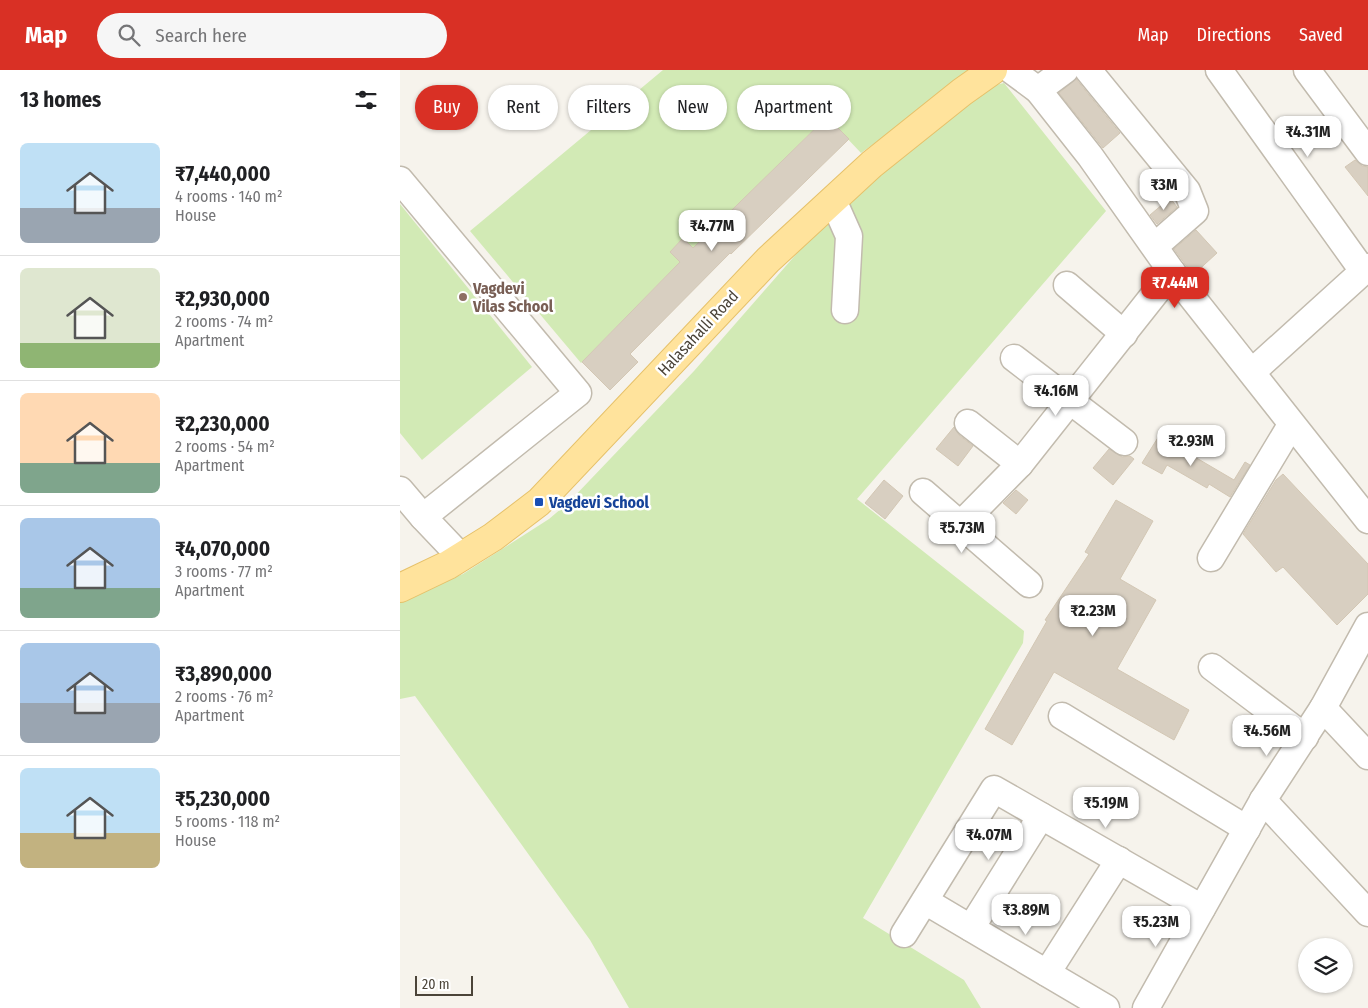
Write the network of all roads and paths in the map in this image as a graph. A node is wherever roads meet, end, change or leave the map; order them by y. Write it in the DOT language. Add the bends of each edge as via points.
graph roads {
  1 [pos="993,70"];
  2 [pos="1011,70"];
  3 [pos="1065,70"];
  4 [pos="1088,70"];
  5 [pos="1219,70"];
  6 [pos="1307,70"];
  7 [pos="1038,90"];
  8 [pos="1368,152"];
  9 [pos="400,180"];
  10 [pos="833,200"];
  11 [pos="1155,246"];
  12 [pos="1366,269"];
  13 [pos="1172,272"];
  14 [pos="1067,285"];
  15 [pos="845,310"];
  16 [pos="1124,334"];
  17 [pos="1014,358"];
  18 [pos="1252,372"];
  19 [pos="1070,402"];
  20 [pos="968,423"];
  21 [pos="1291,425"];
  22 [pos="1124,442"];
  23 [pos="1020,464"];
  24 [pos="400,490"];
  25 [pos="923,492"];
  26 [pos="423,517"];
  27 [pos="1368,520"];
  28 [pos="960,525"];
  29 [pos="461,557"];
  30 [pos="1211,558"];
  31 [pos="1029,584"];
  32 [pos="400,588"];
  33 [pos="1368,626"];
  34 [pos="1212,667"];
  35 [pos="1323,708"];
  36 [pos="1062,716"];
  37 [pos="1305,737"];
  38 [pos="1368,756"];
  39 [pos="1264,800"];
  40 [pos="1041,816"];
  41 [pos="1247,829"];
  42 [pos="1119,860"];
  43 [pos="925,900"];
  44 [pos="1202,908"];
  45 [pos="1368,913"];
  46 [pos="971,928"];
  47 [pos="904,934"];
  48 [pos="1048,973"];
  49 [pos="1106,1008"];
  50 [pos="1146,1008"];
  1 -- 10 [label="main road, Halasahalli Road" via="872,164"];
  2 -- 7 [label="street"];
  3 -- 7 [label="street"];
  4 -- 11 [label="street" via="1187,191 1194,212"];
  5 -- 12 [label="street"];
  6 -- 8 [label="street"];
  7 -- 11 [label="street"];
  9 -- 26 [label="street" via="578,393"];
  10 -- 15 [label="street" via="849,236"];
  10 -- 29 [label="main road, Halasahalli Road" via="768,260 539,502 493,538"];
  11 -- 13 [label="street"];
  12 -- 18 [label="street"];
  13 -- 16 [label="street"];
  13 -- 18 [label="street"];
  14 -- 16 [label="street"];
  16 -- 19 [label="street"];
  17 -- 19 [label="street"];
  18 -- 21 [label="street"];
  19 -- 22 [label="street"];
  19 -- 23 [label="street"];
  20 -- 23 [label="street"];
  21 -- 27 [label="street"];
  21 -- 30 [label="street"];
  23 -- 28 [label="street"];
  24 -- 26 [label="street"];
  25 -- 28 [label="street"];
  26 -- 29 [label="street"];
  28 -- 31 [label="street"];
  29 -- 32 [label="main road, Halasahalli Road"];
  33 -- 35 [label="street"];
  34 -- 37 [label="street"];
  35 -- 37 [label="street"];
  35 -- 38 [label="street"];
  36 -- 41 [label="street"];
  37 -- 39 [label="street"];
  39 -- 41 [label="street"];
  39 -- 45 [label="street"];
  40 -- 42 [label="street"];
  40 -- 43 [label="street" via="994,789"];
  40 -- 46 [label="street"];
  41 -- 44 [label="street"];
  42 -- 44 [label="street"];
  42 -- 48 [label="street"];
  43 -- 46 [label="street"];
  43 -- 47 [label="street"];
  44 -- 50 [label="street"];
  46 -- 48 [label="street"];
  48 -- 49 [label="street"];
}
